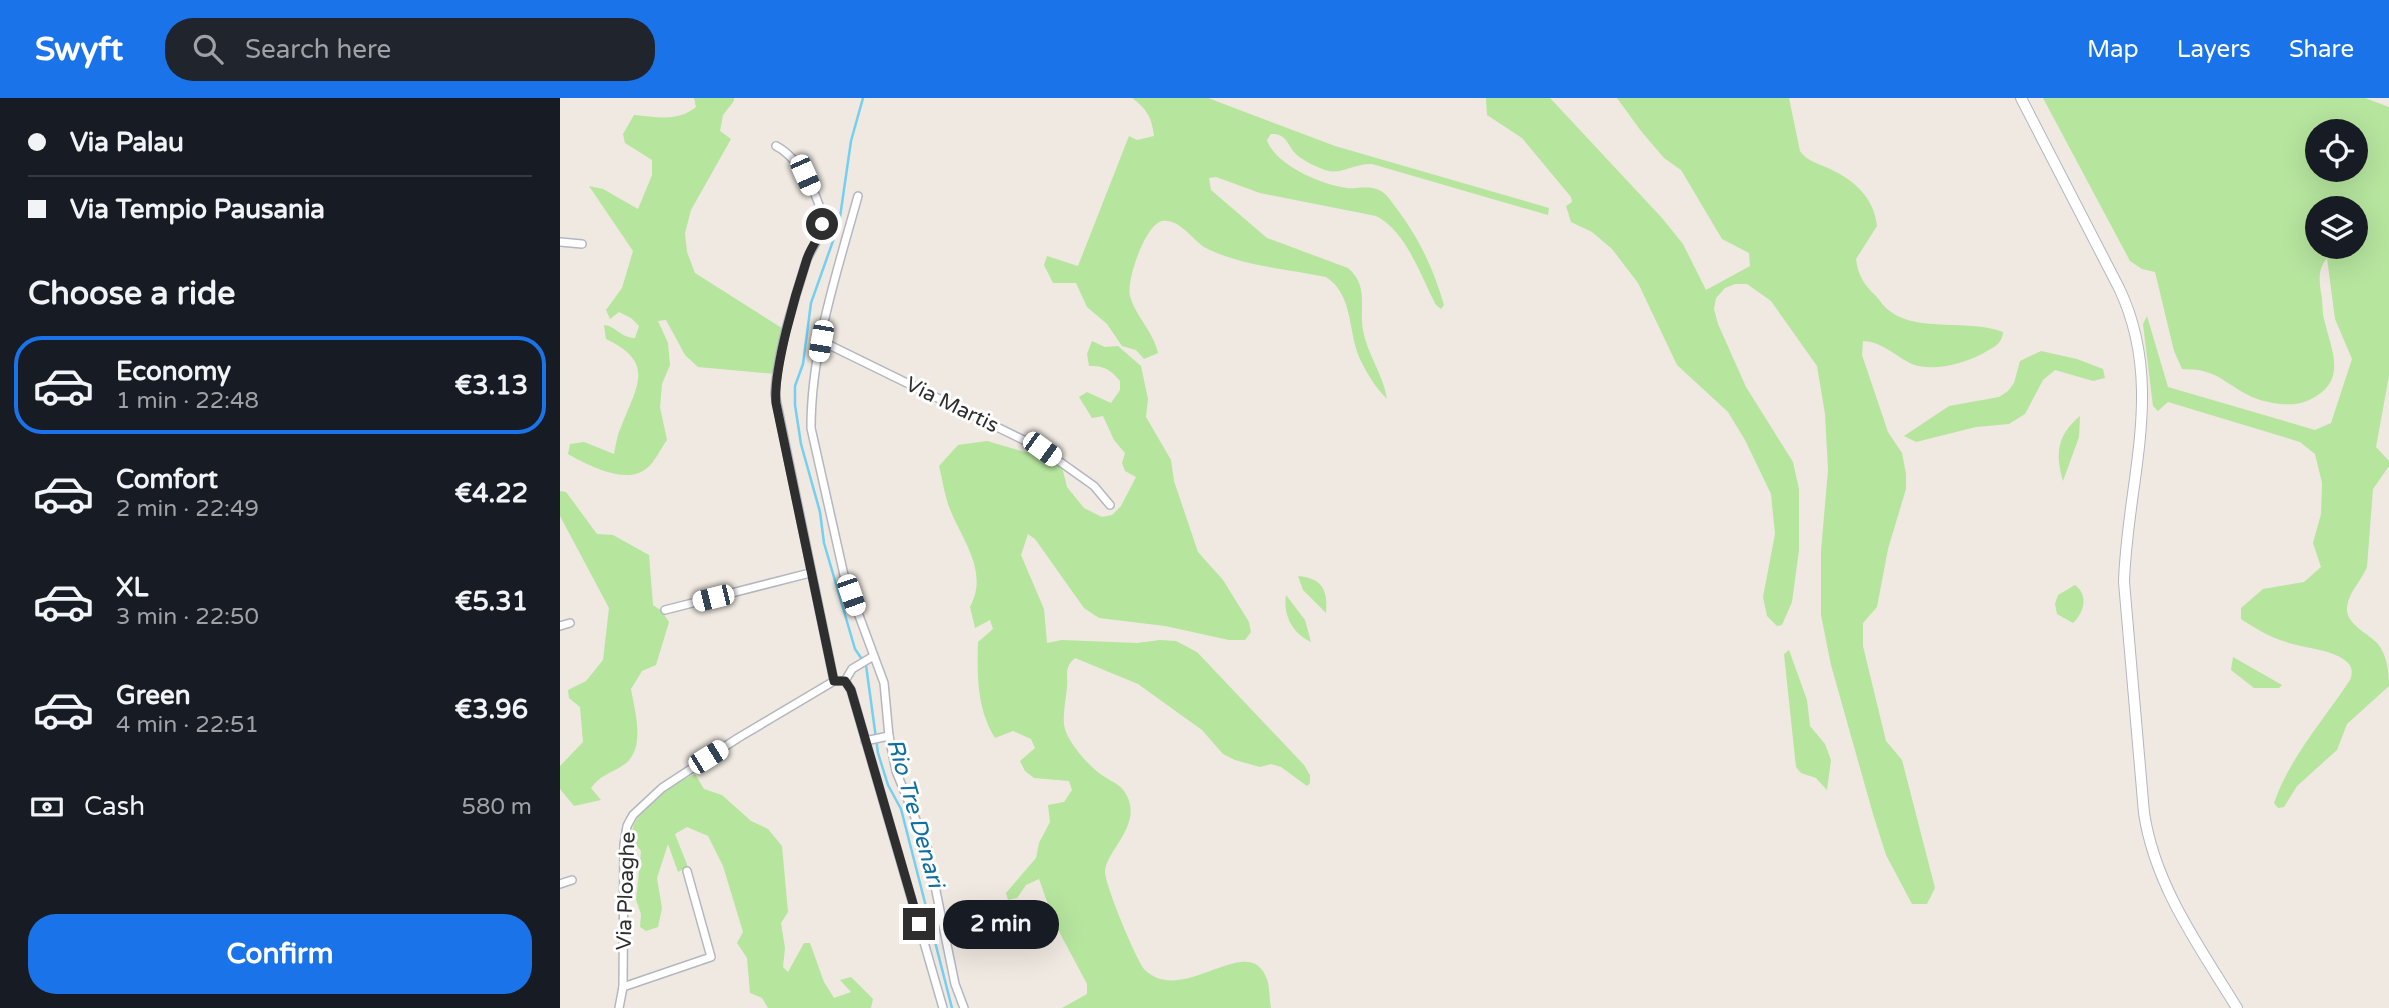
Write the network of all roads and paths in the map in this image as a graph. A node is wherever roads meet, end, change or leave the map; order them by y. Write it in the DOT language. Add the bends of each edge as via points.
graph roads {
  1 [pos="2021,98"];
  2 [pos="776,146"];
  3 [pos="858,196"];
  4 [pos="560,242"];
  5 [pos="582,244"];
  6 [pos="821,341"];
  7 [pos="1110,505"];
  8 [pos="810,573"];
  9 [pos="665,610"];
  10 [pos="570,623"];
  11 [pos="560,626"];
  12 [pos="872,657"];
  13 [pos="834,681"];
  14 [pos="845,681"];
  15 [pos="889,737"];
  16 [pos="865,741"];
  17 [pos="687,871"];
  18 [pos="572,880"];
  19 [pos="560,884"];
  20 [pos="622,987"];
  21 [pos="619,1008"];
  22 [pos="943,1008"];
  23 [pos="964,1008"];
  24 [pos="2237,1008"];
  1 -- 24 [label="main road" via="2119,288 2137,335 2143,410 2124,582 2144,813 2151,850 2166,887"];
  2 -- 8 [label="street" via="791,155 805,175 822,224 806,261 775,390"];
  3 -- 6 [label="street"];
  4 -- 5 [label="street"];
  6 -- 7 [label="street, Via Martis" via="1042,449 1094,486"];
  6 -- 12 [label="street" via="811,428 844,575"];
  8 -- 9 [label="street"];
  8 -- 13 [label="street"];
  10 -- 11 [label="street"];
  12 -- 14 [label="street" via="852,669"];
  12 -- 15 [label="street" via="885,688"];
  13 -- 14 [label="street"];
  13 -- 20 [label="street, Via Ploaghe" via="699,763 633,814 624,844"];
  14 -- 16 [label="street"];
  15 -- 16 [label="street"];
  15 -- 23 [label="street" via="896,771 927,847"];
  16 -- 22 [label="street"];
  17 -- 20 [label="street" via="711,957"];
  18 -- 19 [label="street"];
  20 -- 21 [label="street, Via Ploaghe"];
}
